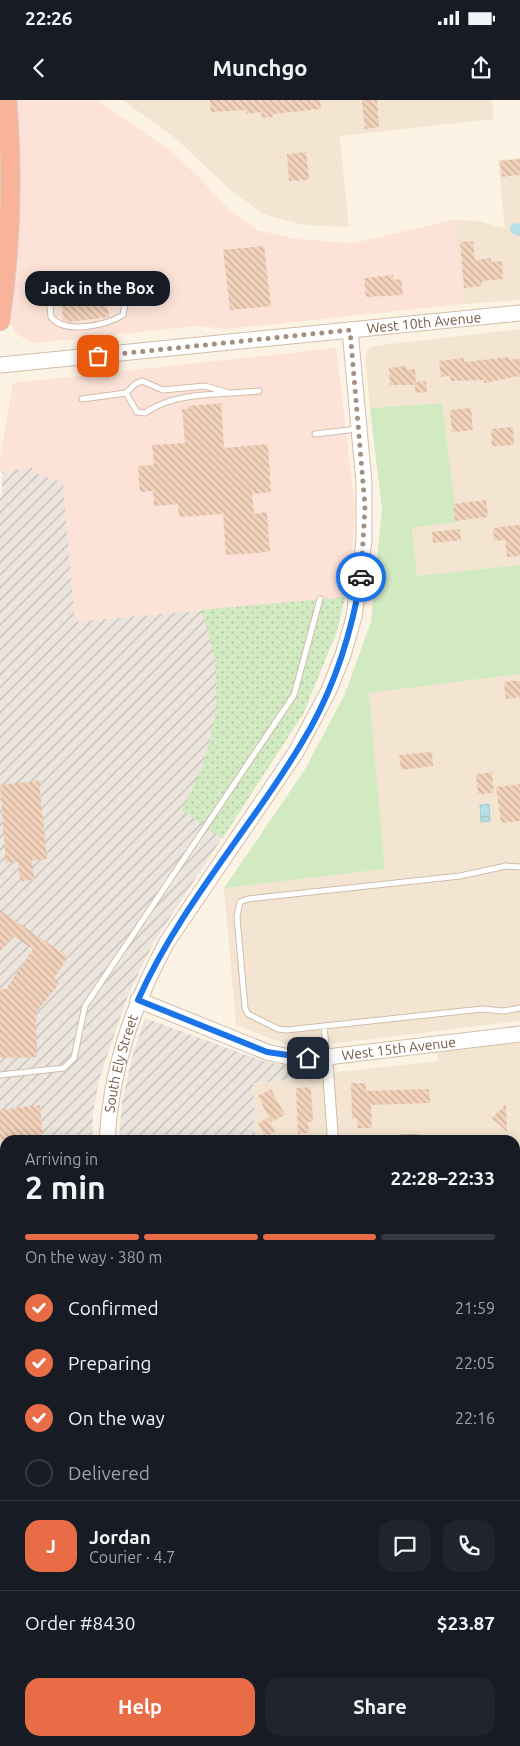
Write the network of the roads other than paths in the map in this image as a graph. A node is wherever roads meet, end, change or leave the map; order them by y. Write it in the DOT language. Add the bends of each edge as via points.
graph roads {
  1 [pos="7,100"];
  2 [pos="61,279"];
  3 [pos="125,304"];
  4 [pos="520,313"];
  5 [pos="0,321"];
  6 [pos="350,330"];
  7 [pos="0,365"];
  8 [pos="260,391"];
  9 [pos="126,393"];
  10 [pos="232,394"];
  11 [pos="82,399"];
  12 [pos="359,429"];
  13 [pos="315,434"];
  14 [pos="320,599"];
  15 [pos="520,867"];
  16 [pos="138,1000"];
  17 [pos="520,1008"];
  18 [pos="324,1027"];
  19 [pos="520,1034"];
  20 [pos="328,1058"];
  21 [pos="0,1075"];
  22 [pos="107,1135"];
  23 [pos="333,1135"];
  1 -- 5 [label="highway" via="10,217"];
  2 -- 3 [label="lane" via="50,306 51,317 60,324 79,327 111,322 124,315"];
  4 -- 6 [label="street, West 10th Avenue"];
  6 -- 7 [label="street, West 10th Avenue"];
  6 -- 12 [label="street, South Ely Street"];
  8 -- 10 [label="lane"];
  9 -- 10 [label="lane" via="142,381 163,390 205,386"];
  9 -- 10 [label="lane" via="137,412 145,413 159,404"];
  9 -- 11 [label="lane"];
  12 -- 13 [label="lane"];
  12 -- 16 [label="street, South Ely Street" via="365,506 364,540 354,617 343,655 301,743 167,942"];
  14 -- 21 [label="lane" via="294,695 85,1006 74,1058 64,1068"];
  15 -- 18 [label="lane" via="506,866 460,876 240,902 237,917 248,1014 278,1029"];
  16 -- 20 [label="street, West 15th Avenue" via="267,1052 293,1058"];
  16 -- 22 [label="street, South Ely Street" via="116,1067"];
  17 -- 18 [label="lane" via="504,1011 482,1009"];
  18 -- 20 [label="lane"];
  19 -- 20 [label="street, West 15th Avenue"];
  20 -- 23 [label="street"];
}
